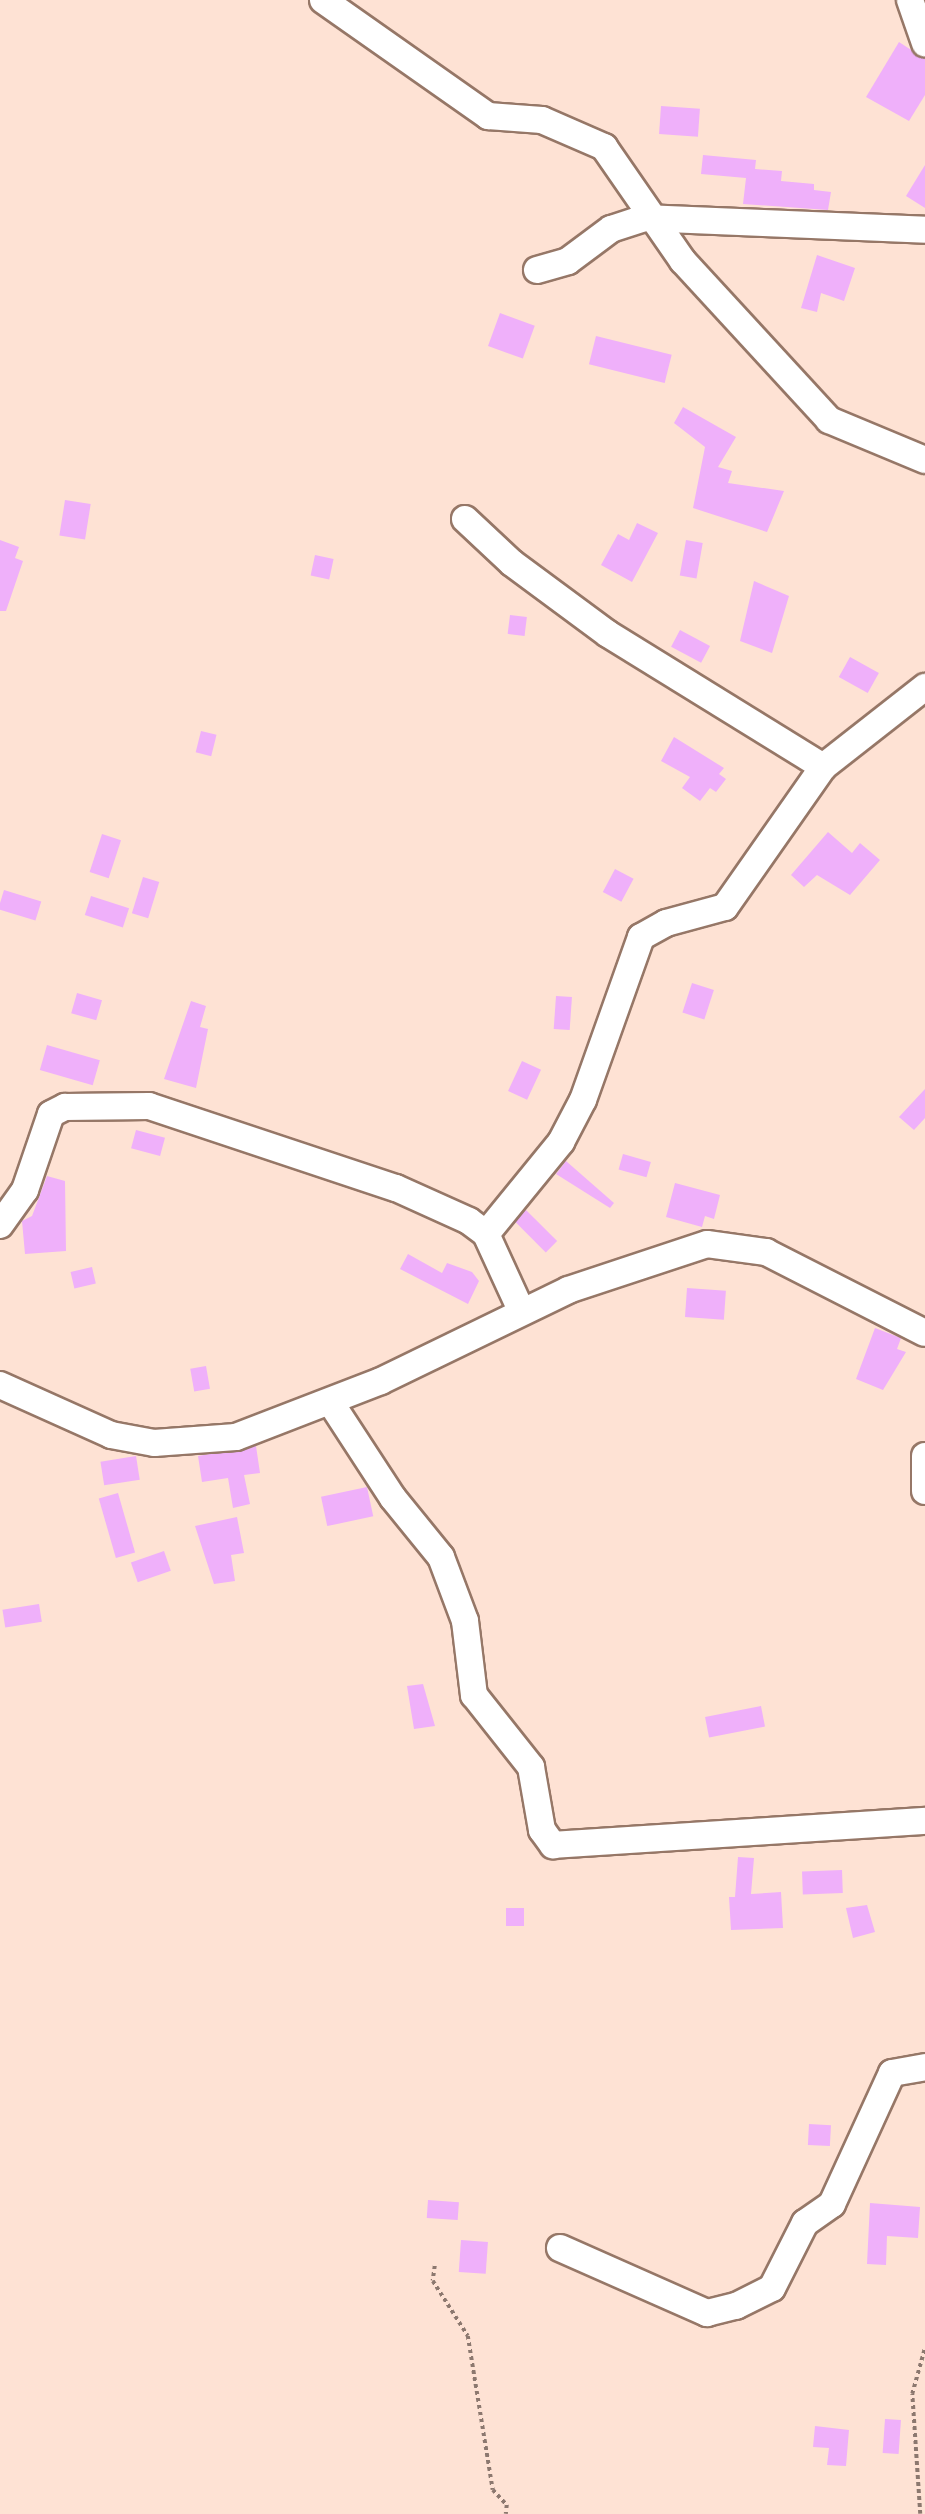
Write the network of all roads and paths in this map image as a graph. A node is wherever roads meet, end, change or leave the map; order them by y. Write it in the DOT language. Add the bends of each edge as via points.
graph roads {
  1 [pos="323,0"];
  2 [pos="910,0"];
  3 [pos="925,43"];
  4 [pos="656,218"];
  5 [pos="925,230"];
  6 [pos="537,270"];
  7 [pos="925,460"];
  8 [pos="465,519"];
  9 [pos="925,687"];
  10 [pos="823,767"];
  11 [pos="0,1225"];
  12 [pos="486,1234"];
  13 [pos="522,1310"];
  14 [pos="925,1333"];
  15 [pos="0,1385"];
  16 [pos="331,1403"];
  17 [pos="925,1455"];
  18 [pos="925,1491"];
  19 [pos="925,1821"];
  20 [pos="925,2067"];
  21 [pos="560,2248"];
  22 [pos="435,2266"];
  23 [pos="925,2347"];
  24 [pos="506,2514"];
  25 [pos="920,2514"];
  1 -- 4 [label="street" via="488,116 542,120 604,147"];
  2 -- 3 [label="street"];
  4 -- 5 [label="street"];
  4 -- 6 [label="street" via="626,221 591,250"];
  4 -- 7 [label="street" via="682,261 829,420"];
  8 -- 10 [label="street" via="512,563 608,634"];
  9 -- 10 [label="street"];
  10 -- 12 [label="street" via="725,907 666,923 635,946 583,1100 561,1142"];
  11 -- 12 [label="street" via="25,1189 51,1114 65,1107 149,1106 396,1188"];
  12 -- 13 [label="street"];
  13 -- 14 [label="street" via="667,1254 740,1245"];
  13 -- 16 [label="street"];
  15 -- 16 [label="street" via="111,1435 154,1443 236,1437"];
  16 -- 19 [label="street" via="393,1498 441,1557 465,1621 474,1695 531,1767 542,1830 553,1845"];
  17 -- 18 [label="street"];
  20 -- 21 [label="street" via="892,2073 832,2204 805,2223 772,2288 748,2300 707,2313"];
  22 -- 24 [label="path" via="433,2281 468,2336 493,2490 507,2505"];
  23 -- 25 [label="path" via="912,2393"];
}
